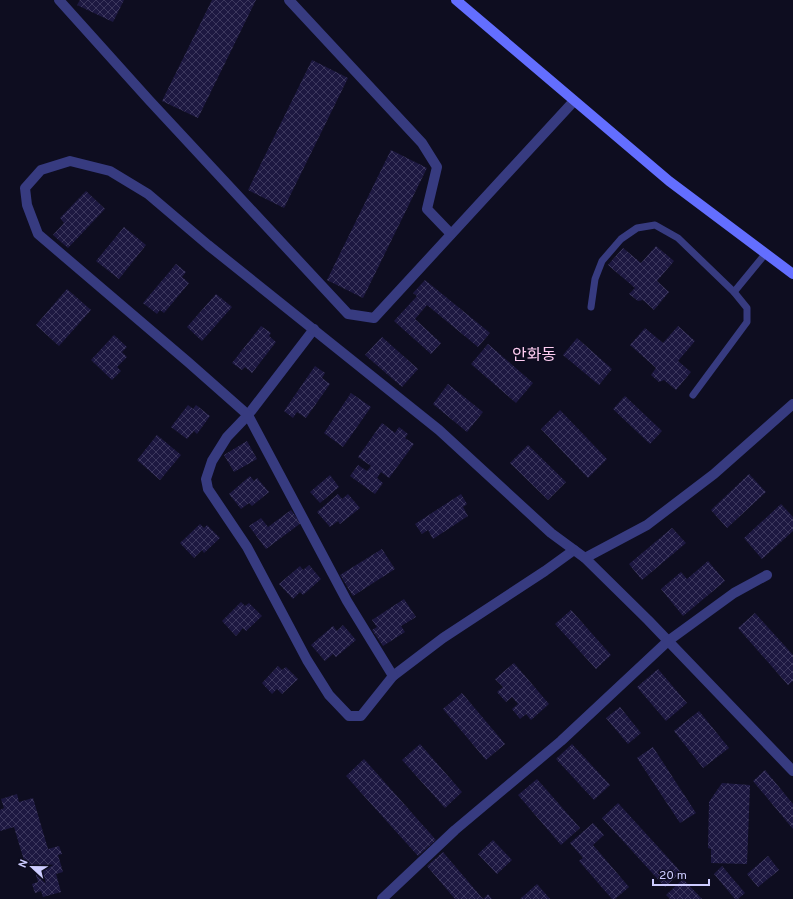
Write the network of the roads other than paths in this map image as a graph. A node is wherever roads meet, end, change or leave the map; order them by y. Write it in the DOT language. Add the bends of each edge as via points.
graph roads {
  1 [pos="59,0"];
  2 [pos="289,0"];
  3 [pos="456,0"];
  4 [pos="574,101"];
  5 [pos="451,234"];
  6 [pos="766,253"];
  7 [pos="793,274"];
  8 [pos="734,292"];
  9 [pos="591,306"];
  10 [pos="314,329"];
  11 [pos="693,395"];
  12 [pos="793,404"];
  13 [pos="248,415"];
  14 [pos="574,550"];
  15 [pos="585,558"];
  16 [pos="767,575"];
  17 [pos="668,641"];
  18 [pos="393,676"];
  19 [pos="793,771"];
  20 [pos="382,899"];
  1 -- 5 [label="street" via="348,314 374,318"];
  2 -- 5 [label="street" via="422,143 437,167 427,209"];
  3 -- 4 [label="street"];
  4 -- 5 [label="street"];
  4 -- 6 [label="street" via="669,181"];
  6 -- 7 [label="street"];
  6 -- 8 [label="lane"];
  8 -- 9 [label="lane" via="678,238 656,225 637,228 621,239 602,262 595,279"];
  8 -- 11 [label="lane" via="747,308 748,322"];
  10 -- 13 [label="street"];
  10 -- 13 [label="street" via="148,194 110,171 70,161 41,170 25,188 27,205 38,234"];
  10 -- 14 [label="street" via="440,430 551,533"];
  12 -- 15 [label="street" via="714,474 647,525"];
  13 -- 18 [label="street" via="347,601"];
  13 -- 18 [label="street" via="226,437 212,460 206,479 208,490 247,547 307,660 329,695 349,716 361,716"];
  14 -- 15 [label="street"];
  14 -- 18 [label="street" via="443,638"];
  15 -- 17 [label="street"];
  16 -- 17 [label="street" via="734,593"];
  17 -- 19 [label="street"];
  17 -- 20 [label="street" via="561,741 455,830"];
}
